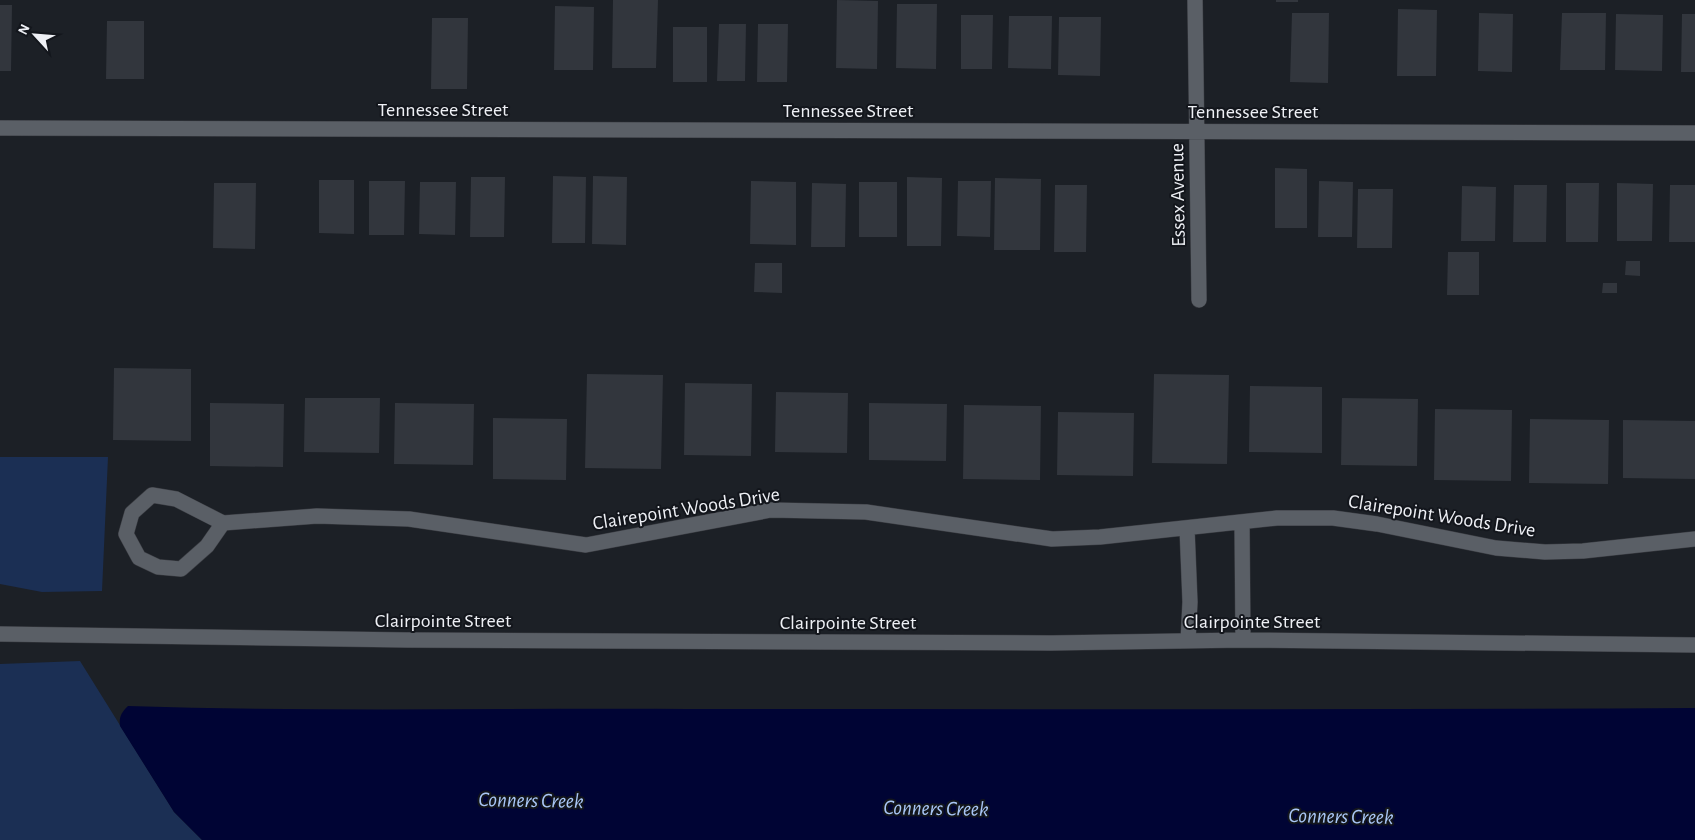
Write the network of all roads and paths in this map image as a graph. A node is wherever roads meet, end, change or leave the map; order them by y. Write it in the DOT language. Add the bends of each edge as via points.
graph roads {
  1 [pos="1196,0"];
  2 [pos="0,128"];
  3 [pos="1197,131"];
  4 [pos="1695,133"];
  5 [pos="1199,300"];
  6 [pos="1242,522"];
  7 [pos="223,523"];
  8 [pos="1187,528"];
  9 [pos="1695,539"];
  10 [pos="0,634"];
  11 [pos="1243,640"];
  12 [pos="1188,641"];
  13 [pos="1695,645"];
  1 -- 3 [label="street, Essex Avenue"];
  2 -- 3 [label="street, Tennessee Street"];
  3 -- 4 [label="street, Tennessee Street"];
  3 -- 5 [label="street, Essex Avenue"];
  6 -- 8 [label="street, Clairepoint Woods Drive"];
  6 -- 9 [label="street, Clairepoint Woods Drive" via="1333,518 1496,548 1545,552"];
  6 -- 11 [label="street"];
  7 -- 7 [label="street" via="207,546 182,569 158,567 139,558 126,534 132,513 152,495 176,499"];
  7 -- 8 [label="street, Clairepoint Woods Drive" via="317,516 409,518 586,545 770,510 866,512 1052,539"];
  8 -- 12 [label="street"];
  10 -- 12 [label="street, Clairpointe Street" via="416,640"];
  11 -- 12 [label="street, Clairpointe Street"];
  11 -- 13 [label="street, Clairpointe Street"];
}
